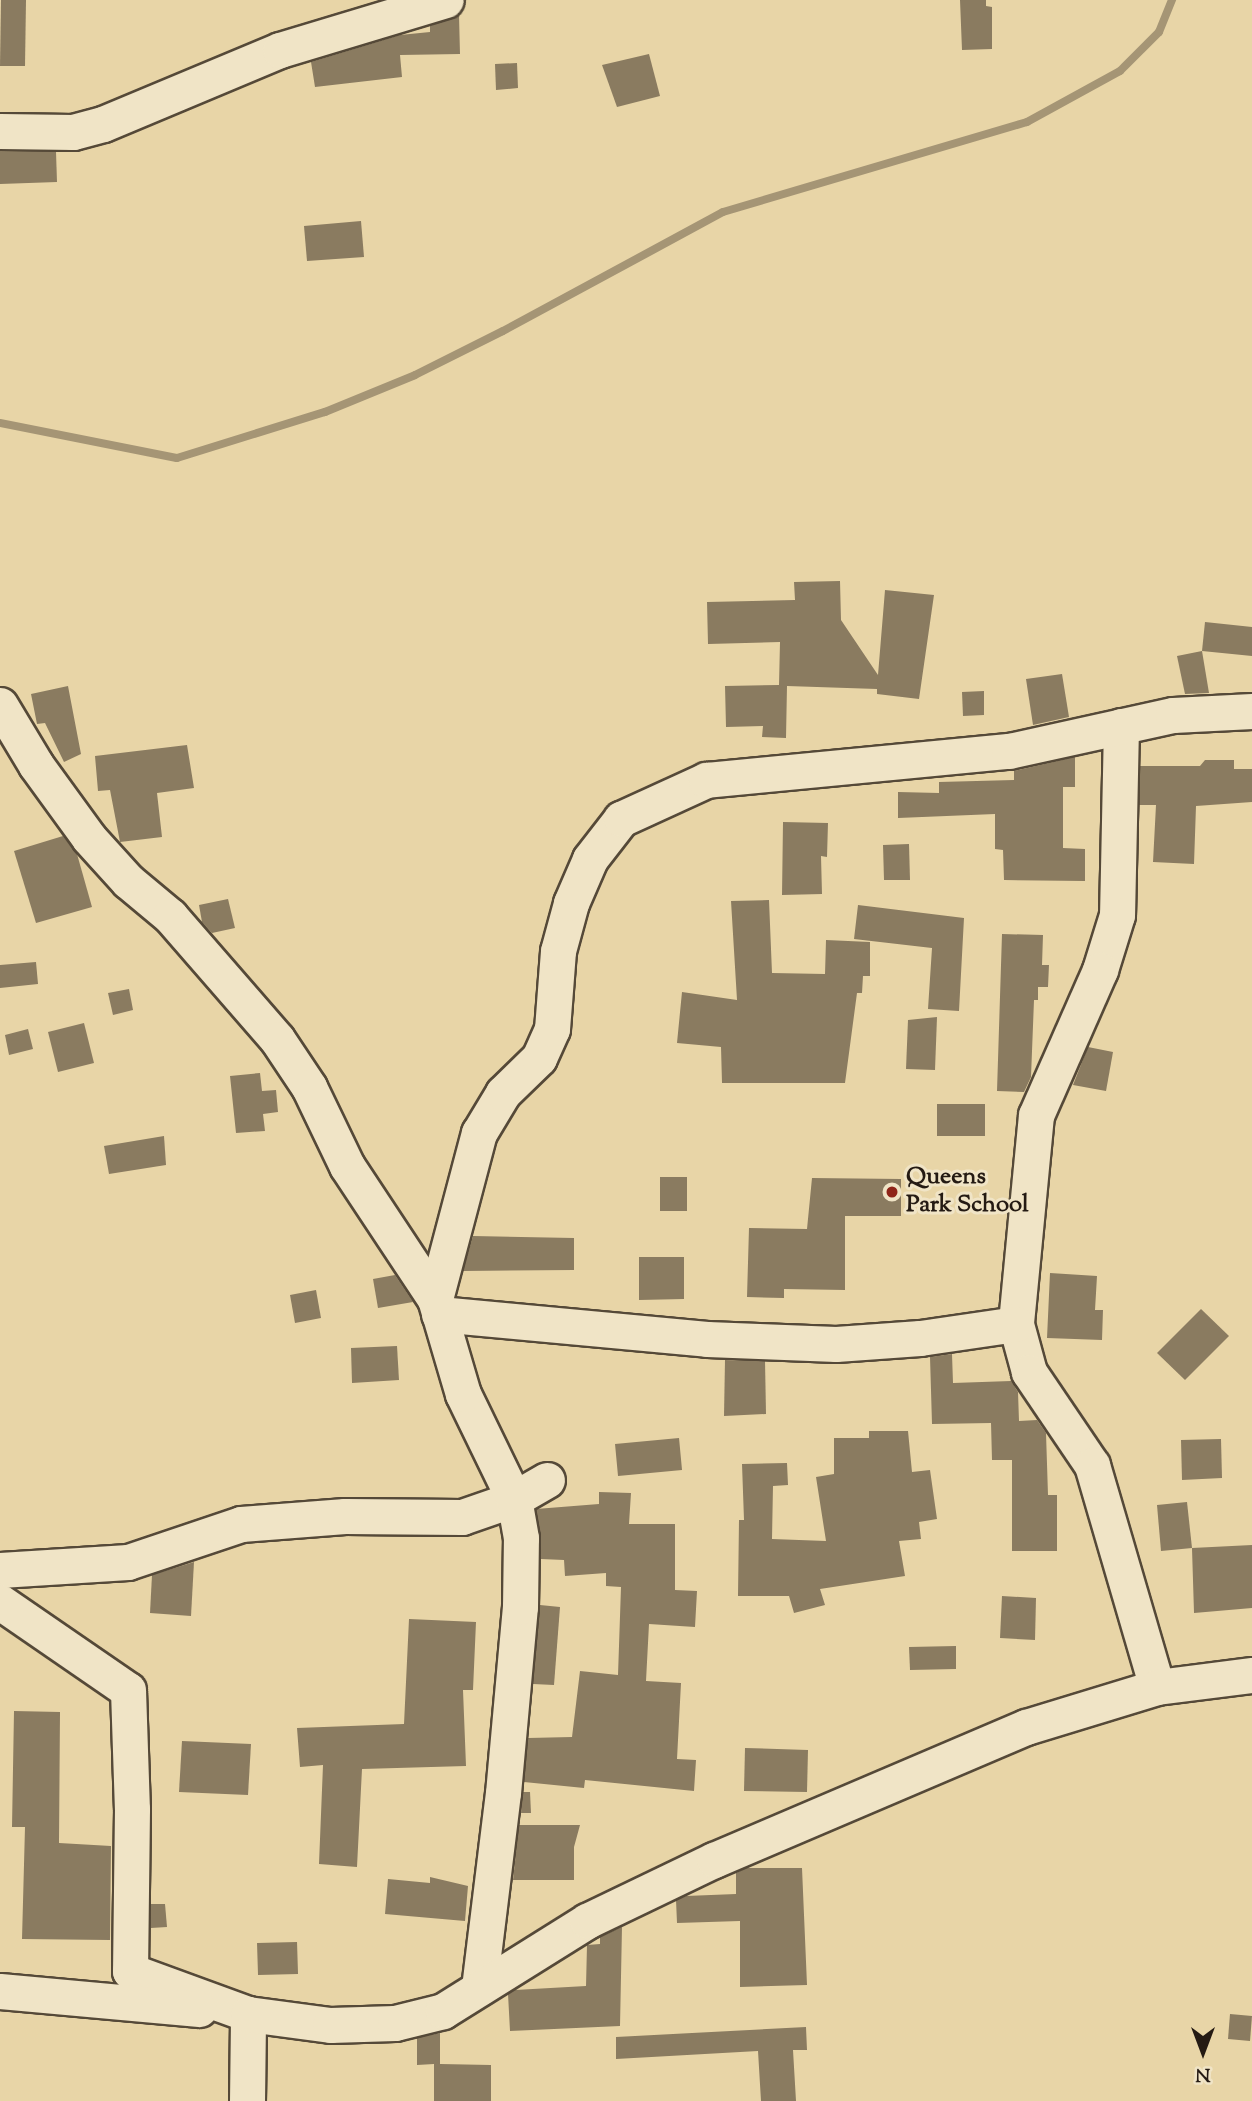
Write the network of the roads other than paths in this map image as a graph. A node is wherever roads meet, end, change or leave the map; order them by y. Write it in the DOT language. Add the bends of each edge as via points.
graph roads {
  1 [pos="446,0"];
  2 [pos="0,131"];
  3 [pos="0,705"];
  4 [pos="1252,711"];
  5 [pos="1121,726"];
  6 [pos="437,1306"];
  7 [pos="1016,1324"];
  8 [pos="547,1480"];
  9 [pos="514,1499"];
  10 [pos="0,1570"];
  11 [pos="0,1602"];
  12 [pos="1252,1675"];
  13 [pos="1157,1687"];
  14 [pos="479,1988"];
  15 [pos="0,1991"];
  16 [pos="248,2014"];
  17 [pos="247,2101"];
  1 -- 2 [label="street" via="280,50 103,124 73,132"];
  3 -- 6 [label="street" via="89,838 128,881 170,916 277,1039 309,1087 347,1166"];
  4 -- 5 [label="street" via="1173,715"];
  5 -- 6 [label="street" via="1009,751 706,780 621,819 590,859 571,903 558,951 548,1038 539,1058 503,1093 479,1133"];
  5 -- 7 [label="street" via="1117,915 1100,970 1036,1115"];
  6 -- 7 [label="street" via="707,1339 836,1344"];
  6 -- 9 [label="street" via="463,1394"];
  7 -- 13 [label="street" via="1029,1371 1093,1465"];
  8 -- 9 [label="street"];
  9 -- 10 [label="street" via="462,1517 345,1516 241,1524 128,1562"];
  9 -- 14 [label="street" via="521,1538 520,1607"];
  11 -- 16 [label="street" via="128,1690 130,1971"];
  12 -- 13 [label="street"];
  13 -- 14 [label="street" via="1026,1727 713,1860 587,1921"];
  14 -- 16 [label="street" via="443,2011 395,2023 330,2025"];
  15 -- 16 [label="street"];
  16 -- 17 [label="street"];
}
